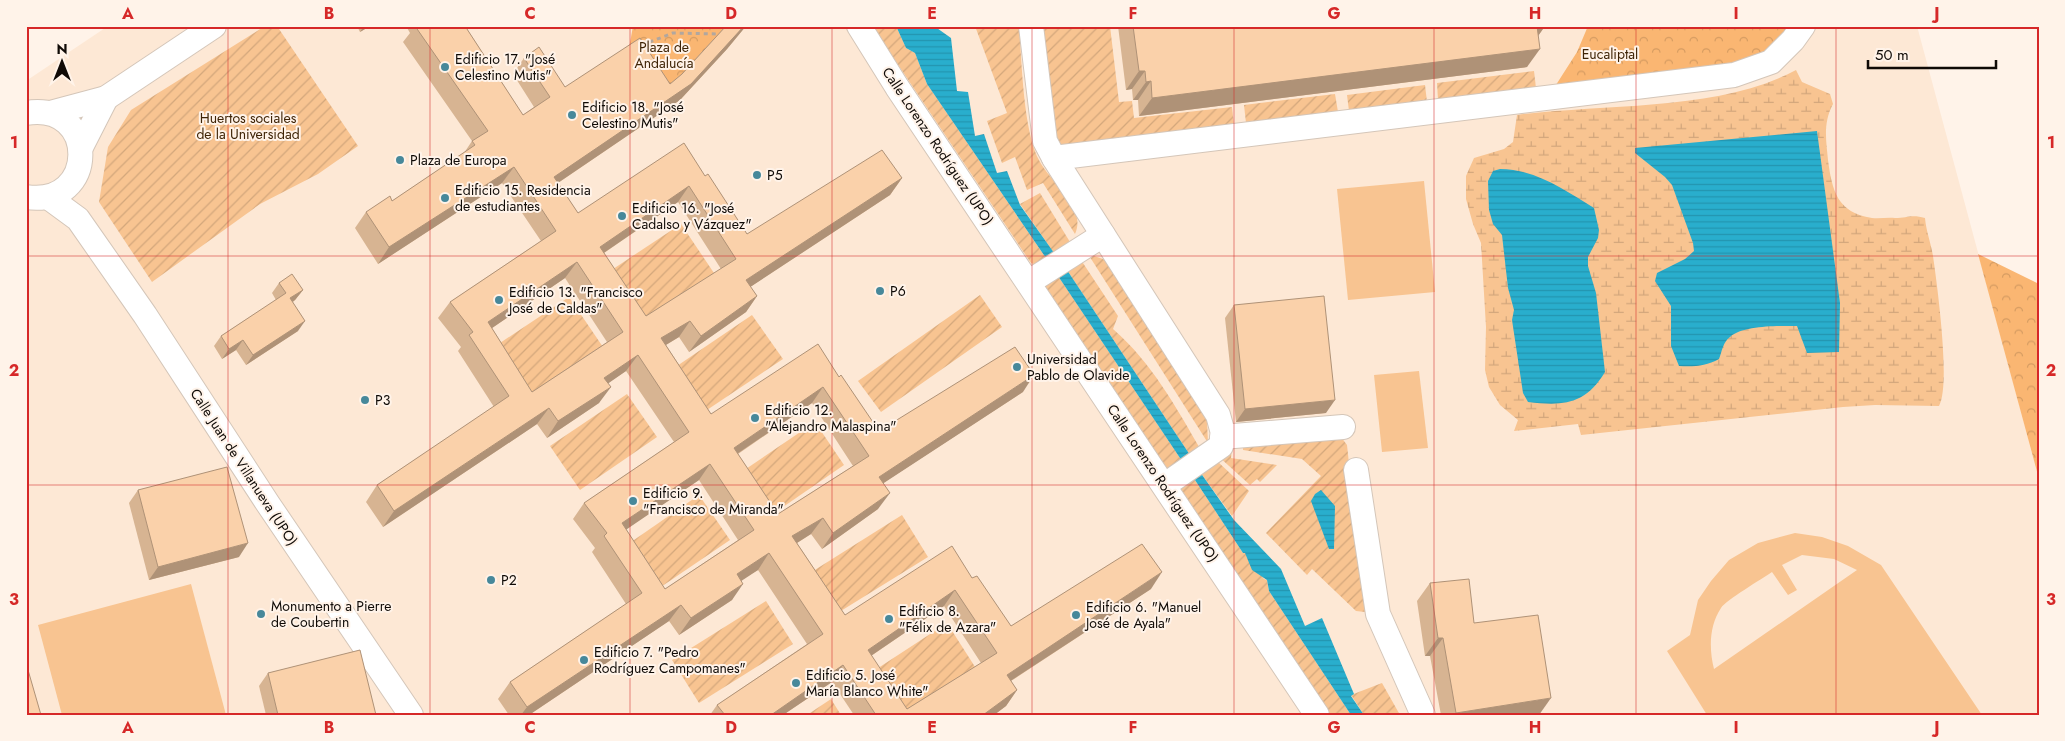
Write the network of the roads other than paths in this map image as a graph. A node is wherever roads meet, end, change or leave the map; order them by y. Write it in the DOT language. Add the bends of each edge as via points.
graph roads {
  1 [pos="214,26"];
  2 [pos="859,26"];
  3 [pos="1031,26"];
  4 [pos="1802,26"];
  5 [pos="106,98"];
  6 [pos="50,112"];
  7 [pos="26,113"];
  8 [pos="81,147"];
  9 [pos="1054,158"];
  10 [pos="77,174"];
  11 [pos="37,197"];
  12 [pos="78,219"];
  13 [pos="1103,235"];
  14 [pos="1029,282"];
  15 [pos="1343,427"];
  16 [pos="1222,437"];
  17 [pos="1356,470"];
  18 [pos="1172,480"];
  19 [pos="411,715"];
  20 [pos="1317,715"];
  21 [pos="1423,715"];
  1 -- 5 [label="street"];
  2 -- 14 [label="street, Calle Lorenzo Rodríguez (UPO)" via="896,87"];
  3 -- 9 [label="street" via="1045,141"];
  4 -- 9 [label="street" via="1794,40 1771,62 1734,75"];
  5 -- 6 [label="street"];
  5 -- 8 [label="street"];
  6 -- 7 [label="street"];
  6 -- 8 [label="street" via="70,126"];
  8 -- 10 [label="street"];
  9 -- 13 [label="street"];
  10 -- 11 [label="street" via="65,188"];
  10 -- 12 [label="street"];
  11 -- 12 [label="street, Calle Juan de Villanueva (UPO)"];
  12 -- 19 [label="street, Calle Juan de Villanueva (UPO)"];
  13 -- 14 [label="street"];
  13 -- 16 [label="street" via="1218,415"];
  14 -- 18 [label="street, Calle Lorenzo Rodríguez (UPO)"];
  15 -- 16 [label="street"];
  16 -- 18 [label="street" via="1220,446"];
  17 -- 21 [label="street" via="1378,614"];
  18 -- 20 [label="street, Calle Lorenzo Rodríguez (UPO)"];
}
